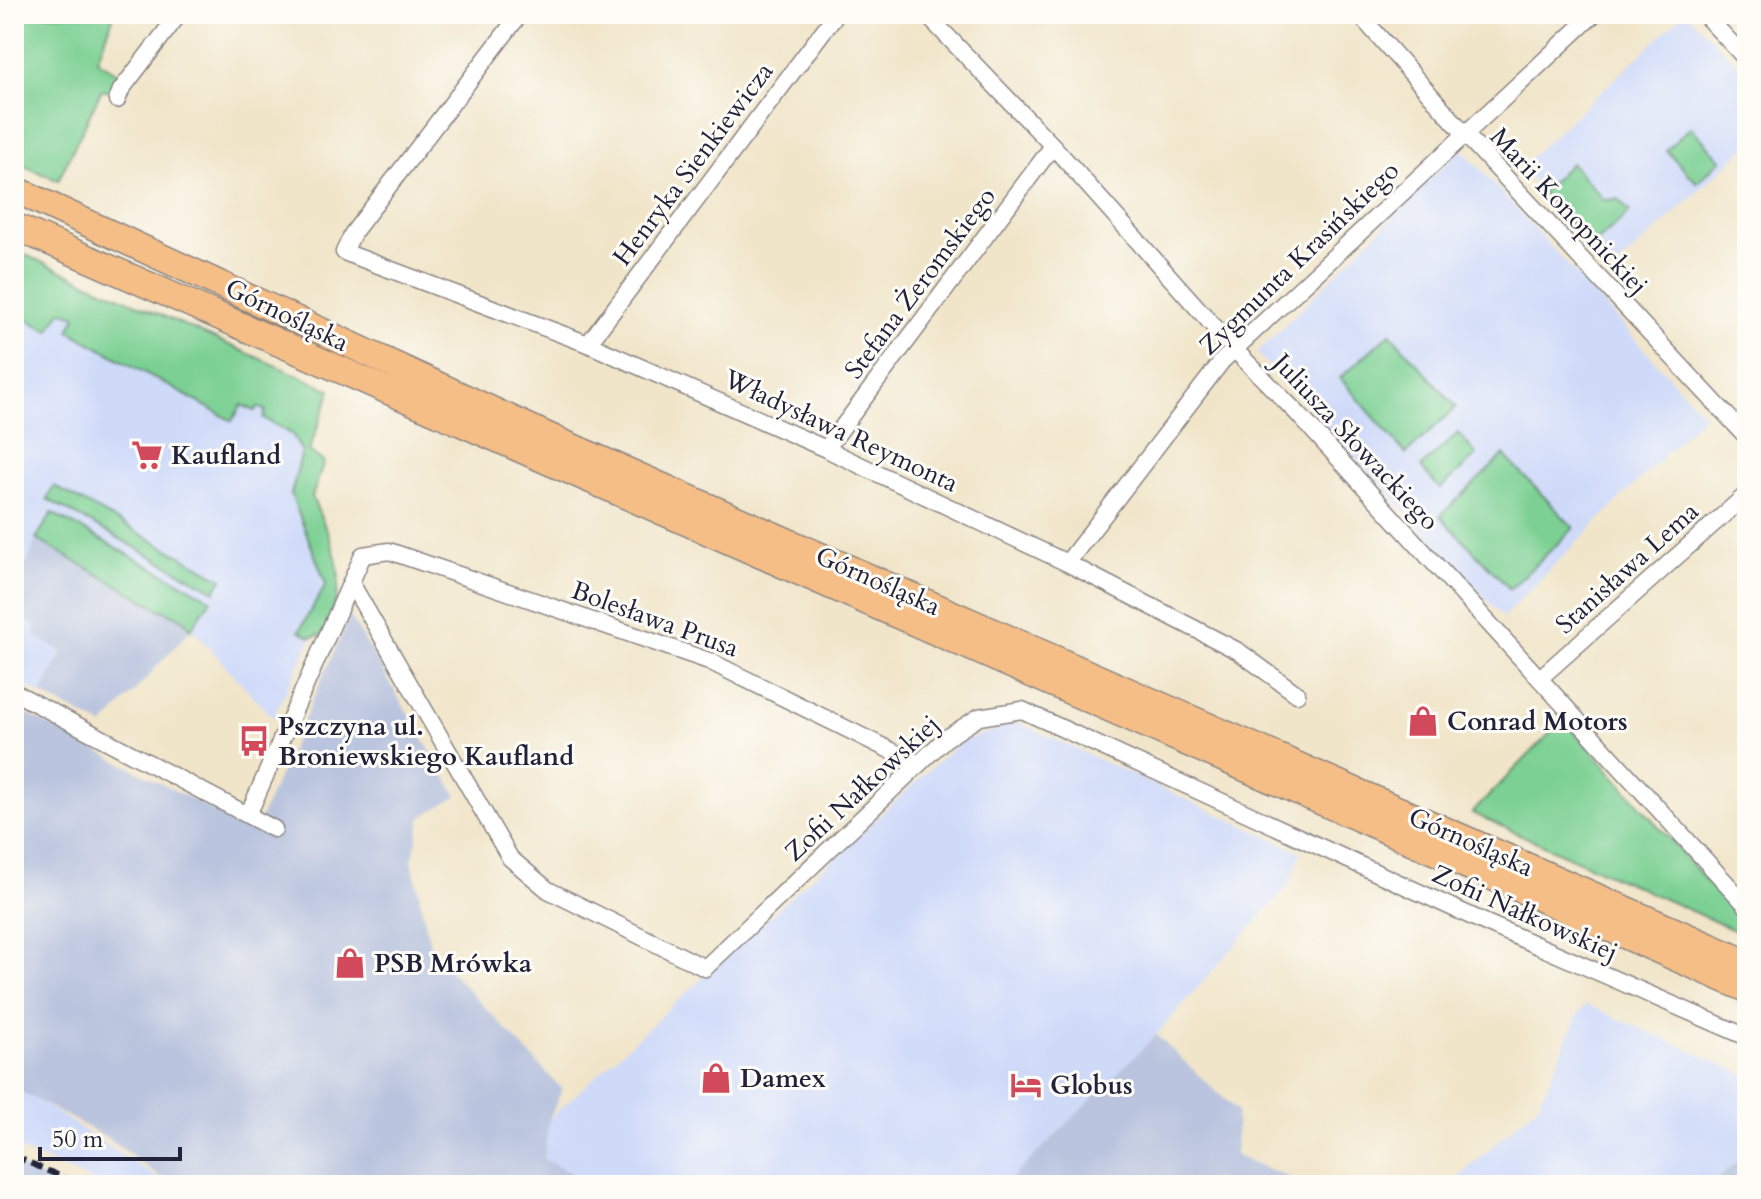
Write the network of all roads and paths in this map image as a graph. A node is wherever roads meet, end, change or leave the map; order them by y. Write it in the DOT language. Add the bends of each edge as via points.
graph roads {
  1 [pos="179,14"];
  2 [pos="520,14"];
  3 [pos="836,14"];
  4 [pos="926,14"];
  5 [pos="1359,14"];
  6 [pos="1594,14"];
  7 [pos="1704,14"];
  8 [pos="1747,60"];
  9 [pos="117,100"];
  10 [pos="1464,133"];
  11 [pos="1053,146"];
  12 [pos="14,189"];
  13 [pos="14,226"];
  14 [pos="588,344"];
  15 [pos="1234,349"];
  16 [pos="1747,437"];
  17 [pos="826,449"];
  18 [pos="1747,494"];
  19 [pos="1067,563"];
  20 [pos="351,583"];
  21 [pos="1540,678"];
  22 [pos="14,692"];
  23 [pos="1297,694"];
  24 [pos="918,764"];
  25 [pos="248,815"];
  26 [pos="274,829"];
  27 [pos="1747,906"];
  28 [pos="1747,963"];
  29 [pos="1747,989"];
  30 [pos="1747,1037"];
  1 -- 9 [label="street"];
  2 -- 14 [label="street, Władysława Reymonta" via="353,233 344,252"];
  3 -- 14 [label="street, Henryka Sienkiewicza"];
  4 -- 11 [label="street, Juliusza Słowackiego"];
  5 -- 10 [label="street, Marii Konopnickiej"];
  6 -- 10 [label="street, Zygmunta Krasińskiego"];
  7 -- 8 [label="street"];
  10 -- 15 [label="street, Zygmunta Krasińskiego"];
  10 -- 16 [label="street, Marii Konopnickiej"];
  11 -- 15 [label="street, Juliusza Słowackiego"];
  11 -- 17 [label="street, Stefana Żeromskiego"];
  12 -- 28 [label="main road, Górnośląska" via="554,439"];
  13 -- 29 [label="main road, Górnośląska"];
  14 -- 17 [label="street, Władysława Reymonta"];
  15 -- 19 [label="street, Zygmunta Krasińskiego"];
  15 -- 21 [label="street, Juliusza Słowackiego"];
  17 -- 19 [label="street, Władysława Reymonta"];
  18 -- 21 [label="street, Stanisława Lema"];
  19 -- 23 [label="street, Władysława Reymonta" via="1238,651"];
  20 -- 24 [label="street, Bolesława Prusa" via="363,555 389,551 709,661"];
  20 -- 24 [label="street, Zofii Nałkowskiej" via="510,858 548,890 705,968"];
  20 -- 25 [label="street"];
  21 -- 27 [label="street, Juliusza Słowackiego"];
  22 -- 25 [label="street"];
  24 -- 30 [label="street, Zofii Nałkowskiej" via="979,717 1022,710"];
  25 -- 26 [label="street"];
}
